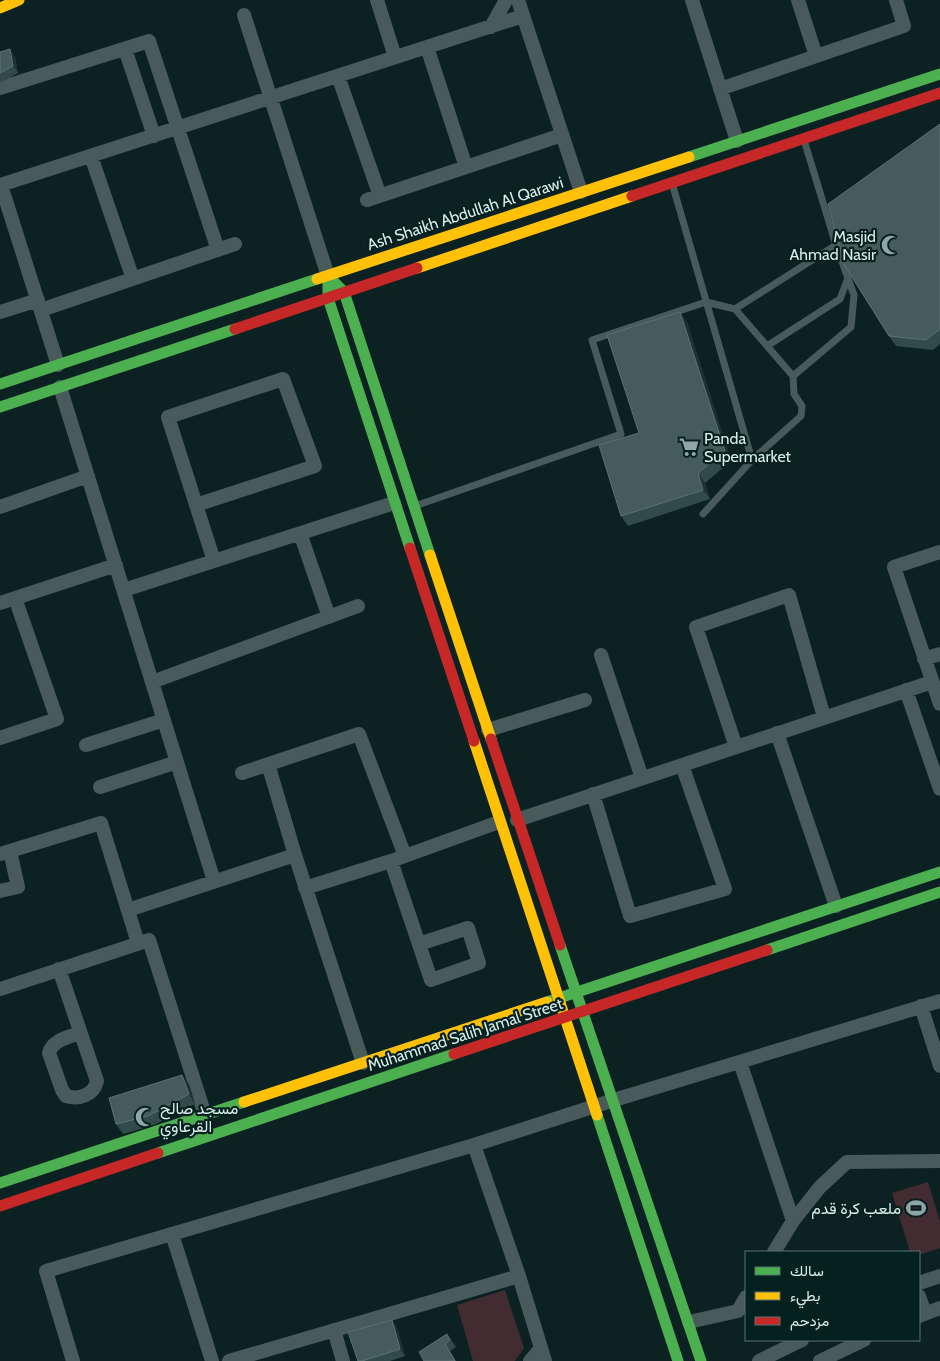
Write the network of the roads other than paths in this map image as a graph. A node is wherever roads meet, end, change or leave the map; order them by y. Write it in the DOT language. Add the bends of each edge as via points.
graph roads {
  1 [pos="19,0"];
  2 [pos="377,0"];
  3 [pos="506,0"];
  4 [pos="518,0"];
  5 [pos="692,0"];
  6 [pos="798,0"];
  7 [pos="896,0"];
  8 [pos="0,8"];
  9 [pos="244,15"];
  10 [pos="523,16"];
  11 [pos="491,26"];
  12 [pos="427,47"];
  13 [pos="125,49"];
  14 [pos="816,56"];
  15 [pos="395,58"];
  16 [pos="940,74"];
  17 [pos="338,76"];
  18 [pos="0,88"];
  19 [pos="720,89"];
  20 [pos="940,93"];
  21 [pos="271,99"];
  22 [pos="177,128"];
  23 [pos="562,135"];
  24 [pos="154,136"];
  25 [pos="803,139"];
  26 [pos="737,141"];
  27 [pos="91,156"];
  28 [pos="466,167"];
  29 [pos="672,183"];
  30 [pos="1,185"];
  31 [pos="581,192"];
  32 [pos="5,214"];
  33 [pos="235,244"];
  34 [pos="836,245"];
  35 [pos="218,250"];
  36 [pos="328,276"];
  37 [pos="848,278"];
  38 [pos="133,279"];
  39 [pos="344,292"];
  40 [pos="328,298"];
  41 [pos="706,302"];
  42 [pos="39,305"];
  43 [pos="735,309"];
  44 [pos="0,312"];
  45 [pos="767,346"];
  46 [pos="58,365"];
  47 [pos="793,376"];
  48 [pos="0,384"];
  49 [pos="60,387"];
  50 [pos="0,407"];
  51 [pos="752,460"];
  52 [pos="88,476"];
  53 [pos="394,503"];
  54 [pos="196,505"];
  55 [pos="414,506"];
  56 [pos="0,507"];
  57 [pos="703,514"];
  58 [pos="300,533"];
  59 [pos="940,552"];
  60 [pos="214,561"];
  61 [pos="116,565"];
  62 [pos="124,590"];
  63 [pos="15,598"];
  64 [pos="0,604"];
  65 [pos="358,606"];
  66 [pos="329,616"];
  67 [pos="940,654"];
  68 [pos="600,655"];
  69 [pos="924,659"];
  70 [pos="152,682"];
  71 [pos="932,682"];
  72 [pos="906,690"];
  73 [pos="585,700"];
  74 [pos="940,704"];
  75 [pos="824,718"];
  76 [pos="164,720"];
  77 [pos="488,730"];
  78 [pos="777,733"];
  79 [pos="0,738"];
  80 [pos="86,745"];
  81 [pos="736,747"];
  82 [pos="177,762"];
  83 [pos="268,764"];
  84 [pos="682,765"];
  85 [pos="242,773"];
  86 [pos="642,778"];
  87 [pos="100,787"];
  88 [pos="940,789"];
  89 [pos="593,794"];
  90 [pos="517,820"];
  91 [pos="500,822"];
  92 [pos="5,853"];
  93 [pos="295,855"];
  94 [pos="405,856"];
  95 [pos="391,861"];
  96 [pos="940,872"];
  97 [pos="214,881"];
  98 [pos="306,888"];
  99 [pos="0,891"];
  100 [pos="940,892"];
  101 [pos="836,906"];
  102 [pos="128,910"];
  103 [pos="138,944"];
  104 [pos="420,944"];
  105 [pos="59,970"];
  106 [pos="0,989"];
  107 [pos="576,992"];
  108 [pos="557,998"];
  109 [pos="940,1001"];
  110 [pos="921,1006"];
  111 [pos="583,1012"];
  112 [pos="564,1018"];
  113 [pos="80,1033"];
  114 [pos="740,1062"];
  115 [pos="364,1063"];
  116 [pos="940,1066"];
  117 [pos="614,1100"];
  118 [pos="593,1108"];
  119 [pos="205,1115"];
  120 [pos="474,1145"];
  121 [pos="940,1161"];
  122 [pos="0,1183"];
  123 [pos="0,1206"];
  124 [pos="793,1221"];
  125 [pos="172,1234"];
  126 [pos="775,1251"];
  127 [pos="519,1276"];
  128 [pos="940,1276"];
  129 [pos="920,1282"];
  130 [pos="745,1299"];
  131 [pos="940,1308"];
  132 [pos="922,1314"];
  133 [pos="689,1322"];
  134 [pos="334,1330"];
  135 [pos="800,1341"];
  136 [pos="862,1341"];
  137 [pos="543,1355"];
  138 [pos="828,1359"];
  139 [pos="73,1361"];
  140 [pos="212,1361"];
  141 [pos="229,1361"];
  142 [pos="343,1361"];
  143 [pos="530,1361"];
  144 [pos="678,1361"];
  145 [pos="701,1361"];
  146 [pos="759,1361"];
  1 -- 8 [label="street"];
  2 -- 15 [label="street"];
  3 -- 11 [label="street"];
  4 -- 10 [label="street"];
  5 -- 19 [label="street"];
  6 -- 14 [label="street"];
  7 -- 14 [label="street" via="904,26"];
  9 -- 21 [label="street"];
  10 -- 11 [label="street"];
  10 -- 23 [label="street"];
  11 -- 12 [label="street"];
  12 -- 15 [label="street"];
  12 -- 28 [label="street"];
  13 -- 18 [label="street"];
  13 -- 22 [label="street" via="149,41"];
  13 -- 24 [label="street"];
  14 -- 19 [label="street"];
  15 -- 17 [label="street"];
  16 -- 26 [label="street, Ash Shaikh Abdullah Al Qarawi"];
  17 -- 21 [label="street"];
  17 -- 28 [label="street" via="374,198"];
  19 -- 26 [label="street"];
  20 -- 25 [label="street"];
  21 -- 22 [label="street"];
  21 -- 36 [label="street"];
  22 -- 24 [label="street"];
  22 -- 35 [label="street"];
  23 -- 28 [label="street"];
  23 -- 31 [label="street"];
  24 -- 27 [label="street"];
  25 -- 29 [label="street"];
  25 -- 34 [label="lane"];
  26 -- 31 [label="street, Ash Shaikh Abdullah Al Qarawi"];
  27 -- 30 [label="street"];
  27 -- 38 [label="street"];
  29 -- 39 [label="street"];
  29 -- 41 [label="lane"];
  30 -- 32 [label="street"];
  31 -- 36 [label="street, Ash Shaikh Abdullah Al Qarawi"];
  32 -- 42 [label="street"];
  33 -- 35 [label="street"];
  34 -- 37 [label="lane"];
  34 -- 43 [label="lane"];
  35 -- 38 [label="street"];
  36 -- 39 [label="street"];
  36 -- 40 [label="street"];
  36 -- 46 [label="street, Ash Shaikh Abdullah Al Qarawi"];
  37 -- 45 [label="lane" via="840,299"];
  37 -- 47 [label="lane" via="854,295 851,327"];
  38 -- 42 [label="street"];
  39 -- 40 [label="street"];
  39 -- 55 [label="street"];
  40 -- 49 [label="street"];
  40 -- 53 [label="street"];
  41 -- 43 [label="lane"];
  41 -- 51 [label="lane"];
  41 -- 55 [label="lane" via="592,340 621,434"];
  42 -- 44 [label="street"];
  42 -- 46 [label="street"];
  43 -- 45 [label="lane"];
  45 -- 47 [label="lane"];
  46 -- 48 [label="street, Ash Shaikh Abdullah Al Qarawi"];
  47 -- 51 [label="lane" via="794,394 802,406 801,416"];
  49 -- 50 [label="street"];
  49 -- 52 [label="street"];
  51 -- 57 [label="lane"];
  52 -- 56 [label="street"];
  52 -- 61 [label="street"];
  53 -- 58 [label="street"];
  53 -- 91 [label="street"];
  54 -- 54 [label="street" via="168,417 283,379 315,466"];
  54 -- 60 [label="street"];
  55 -- 77 [label="street"];
  58 -- 60 [label="street"];
  58 -- 66 [label="street"];
  59 -- 69 [label="street" via="894,567"];
  60 -- 62 [label="street"];
  61 -- 62 [label="street"];
  61 -- 63 [label="street"];
  62 -- 70 [label="street"];
  63 -- 64 [label="street"];
  63 -- 79 [label="street" via="57,719"];
  65 -- 66 [label="street"];
  66 -- 70 [label="street"];
  67 -- 69 [label="street"];
  68 -- 86 [label="street"];
  69 -- 71 [label="street"];
  70 -- 76 [label="street"];
  71 -- 72 [label="street"];
  71 -- 74 [label="street"];
  72 -- 75 [label="street"];
  72 -- 88 [label="street"];
  73 -- 77 [label="street"];
  75 -- 78 [label="street"];
  75 -- 81 [label="street" via="789,595 696,627"];
  76 -- 80 [label="street"];
  76 -- 82 [label="street"];
  77 -- 90 [label="street"];
  78 -- 81 [label="street"];
  78 -- 101 [label="street"];
  81 -- 84 [label="street"];
  82 -- 87 [label="street"];
  82 -- 97 [label="street"];
  83 -- 85 [label="street"];
  83 -- 93 [label="street"];
  83 -- 94 [label="street" via="359,734"];
  84 -- 86 [label="street"];
  84 -- 89 [label="street" via="725,889 630,916"];
  86 -- 89 [label="street"];
  89 -- 90 [label="street"];
  90 -- 107 [label="street"];
  91 -- 94 [label="street"];
  91 -- 108 [label="street"];
  92 -- 99 [label="street" via="18,886"];
  92 -- 102 [label="street" via="100,824"];
  93 -- 97 [label="street"];
  93 -- 98 [label="street"];
  94 -- 95 [label="street"];
  95 -- 98 [label="street"];
  95 -- 104 [label="street"];
  96 -- 101 [label="street, Muhammad Salih Jamal Street"];
  97 -- 102 [label="street"];
  98 -- 115 [label="street"];
  100 -- 111 [label="street, Muhammad Salih Jamal Street"];
  101 -- 107 [label="street, Muhammad Salih Jamal Street"];
  102 -- 103 [label="street"];
  103 -- 105 [label="street"];
  103 -- 119 [label="street" via="149,940"];
  104 -- 104 [label="street" via="431,980 479,963 468,928"];
  105 -- 106 [label="street"];
  105 -- 113 [label="street"];
  107 -- 108 [label="street, Muhammad Salih Jamal Street"];
  107 -- 111 [label="street"];
  108 -- 112 [label="street"];
  108 -- 115 [label="street, Muhammad Salih Jamal Street"];
  109 -- 110 [label="street"];
  110 -- 114 [label="street"];
  110 -- 116 [label="street"];
  111 -- 112 [label="street, Muhammad Salih Jamal Street"];
  111 -- 117 [label="street"];
  112 -- 118 [label="street"];
  112 -- 123 [label="street, Muhammad Salih Jamal Street"];
  113 -- 113 [label="street" via="54,1044 49,1053 62,1090 72,1098 91,1094 97,1081"];
  114 -- 117 [label="street"];
  114 -- 124 [label="street"];
  115 -- 119 [label="street, Muhammad Salih Jamal Street"];
  117 -- 118 [label="street"];
  117 -- 133 [label="street"];
  118 -- 120 [label="street"];
  118 -- 144 [label="street"];
  119 -- 122 [label="street, Muhammad Salih Jamal Street"];
  120 -- 125 [label="street"];
  120 -- 127 [label="street"];
  121 -- 124 [label="street" via="848,1162 820,1187"];
  124 -- 126 [label="street"];
  125 -- 139 [label="street" via="46,1271"];
  125 -- 140 [label="street"];
  127 -- 134 [label="street"];
  127 -- 137 [label="street"];
  128 -- 129 [label="street"];
  130 -- 133 [label="street" via="738,1310"];
  131 -- 132 [label="street"];
  133 -- 145 [label="street"];
  134 -- 141 [label="street"];
  134 -- 142 [label="street"];
  135 -- 146 [label="street"];
  136 -- 138 [label="street"];
  137 -- 143 [label="street"];
}
